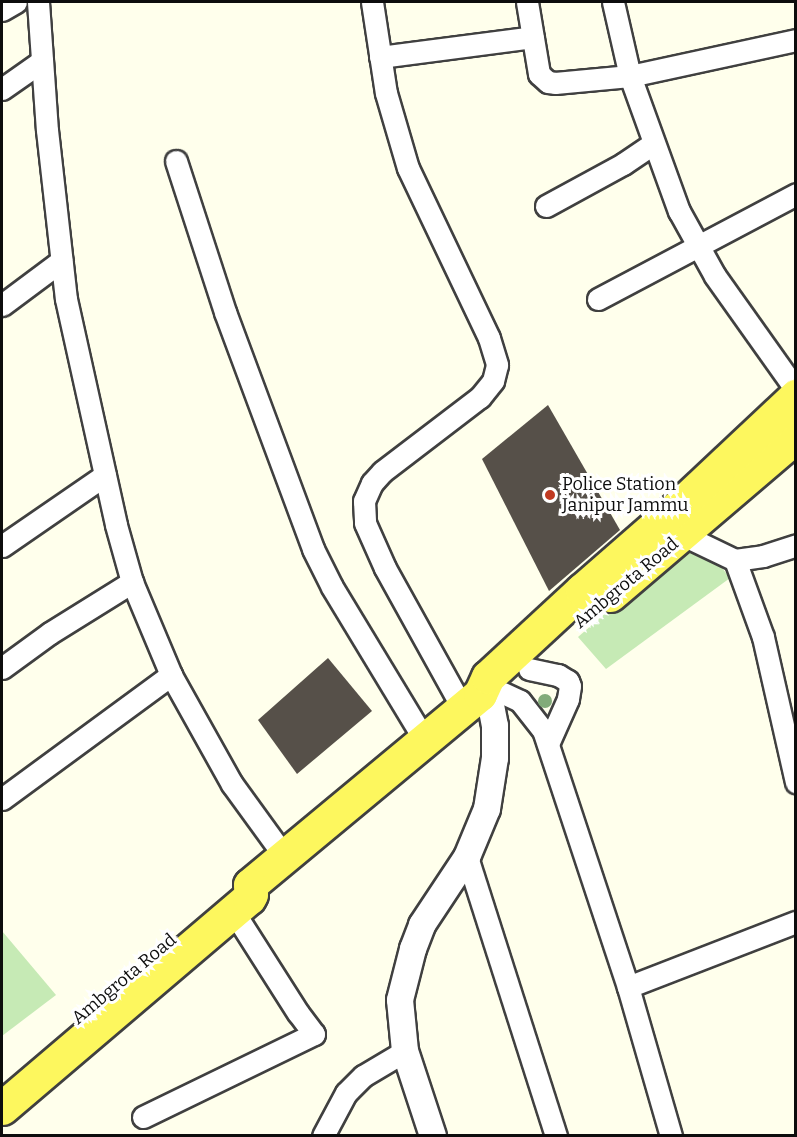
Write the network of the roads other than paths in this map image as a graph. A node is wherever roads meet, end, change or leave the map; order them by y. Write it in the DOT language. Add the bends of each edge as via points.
graph roads {
  1 [pos="16,2"];
  2 [pos="38,2"];
  3 [pos="372,2"];
  4 [pos="527,2"];
  5 [pos="613,2"];
  6 [pos="2,10"];
  7 [pos="533,37"];
  8 [pos="795,40"];
  9 [pos="380,57"];
  10 [pos="42,61"];
  11 [pos="630,76"];
  12 [pos="2,89"];
  13 [pos="654,143"];
  14 [pos="176,161"];
  15 [pos="795,194"];
  16 [pos="546,206"];
  17 [pos="697,246"];
  18 [pos="61,261"];
  19 [pos="598,300"];
  20 [pos="2,305"];
  21 [pos="795,390"];
  22 [pos="795,396"];
  23 [pos="795,436"];
  24 [pos="105,476"];
  25 [pos="683,535"];
  26 [pos="795,545"];
  27 [pos="2,546"];
  28 [pos="735,560"];
  29 [pos="132,582"];
  30 [pos="2,668"];
  31 [pos="529,669"];
  32 [pos="171,675"];
  33 [pos="483,697"];
  34 [pos="424,739"];
  35 [pos="548,744"];
  36 [pos="795,782"];
  37 [pos="2,799"];
  38 [pos="467,857"];
  39 [pos="285,858"];
  40 [pos="242,898"];
  41 [pos="795,922"];
  42 [pos="628,987"];
  43 [pos="405,1051"];
  44 [pos="2,1082"];
  45 [pos="2,1108"];
  46 [pos="143,1117"];
  47 [pos="323,1136"];
  48 [pos="433,1136"];
  49 [pos="556,1136"];
  50 [pos="671,1136"];
  1 -- 6 [label="street"];
  2 -- 10 [label="street"];
  3 -- 9 [label="street"];
  4 -- 7 [label="street"];
  5 -- 11 [label="street"];
  7 -- 9 [label="street"];
  7 -- 11 [label="street" via="539,74 548,82"];
  8 -- 11 [label="street"];
  9 -- 33 [label="street" via="408,168 489,338 497,364 493,381 480,397 372,483 364,501 365,523 385,568"];
  10 -- 12 [label="street"];
  10 -- 18 [label="street"];
  11 -- 13 [label="street"];
  13 -- 16 [label="street"];
  13 -- 17 [label="street" via="679,211"];
  14 -- 34 [label="street" via="225,312 313,549"];
  15 -- 17 [label="street"];
  17 -- 19 [label="street"];
  17 -- 21 [label="street"];
  18 -- 20 [label="street"];
  18 -- 24 [label="street"];
  22 -- 33 [label="main road" via="488,678"];
  23 -- 25 [label="main road, Ambgrota Road"];
  24 -- 27 [label="street"];
  24 -- 29 [label="street"];
  25 -- 28 [label="street"];
  25 -- 31 [label="main road, Ambgrota Road" via="592,610"];
  26 -- 28 [label="street"];
  28 -- 36 [label="street" via="766,648"];
  29 -- 30 [label="street"];
  29 -- 32 [label="street"];
  31 -- 33 [label="main road, Ambgrota Road"];
  31 -- 35 [label="street" via="558,675 570,686 565,708"];
  32 -- 37 [label="street"];
  32 -- 39 [label="street" via="232,784"];
  33 -- 34 [label="main road"];
  33 -- 35 [label="street" via="520,701 543,730"];
  33 -- 38 [label="street" via="495,726 492,789"];
  34 -- 39 [label="main road"];
  35 -- 42 [label="street"];
  38 -- 43 [label="street" via="422,925 413,949 400,1000"];
  38 -- 49 [label="street"];
  39 -- 40 [label="main road"];
  40 -- 44 [label="main road, Ambgrota Road" via="234,888"];
  40 -- 45 [label="main road"];
  40 -- 46 [label="street" via="298,1013 314,1034"];
  41 -- 42 [label="street"];
  42 -- 50 [label="street"];
  43 -- 47 [label="street" via="363,1076 346,1093"];
  43 -- 48 [label="street"];
}
